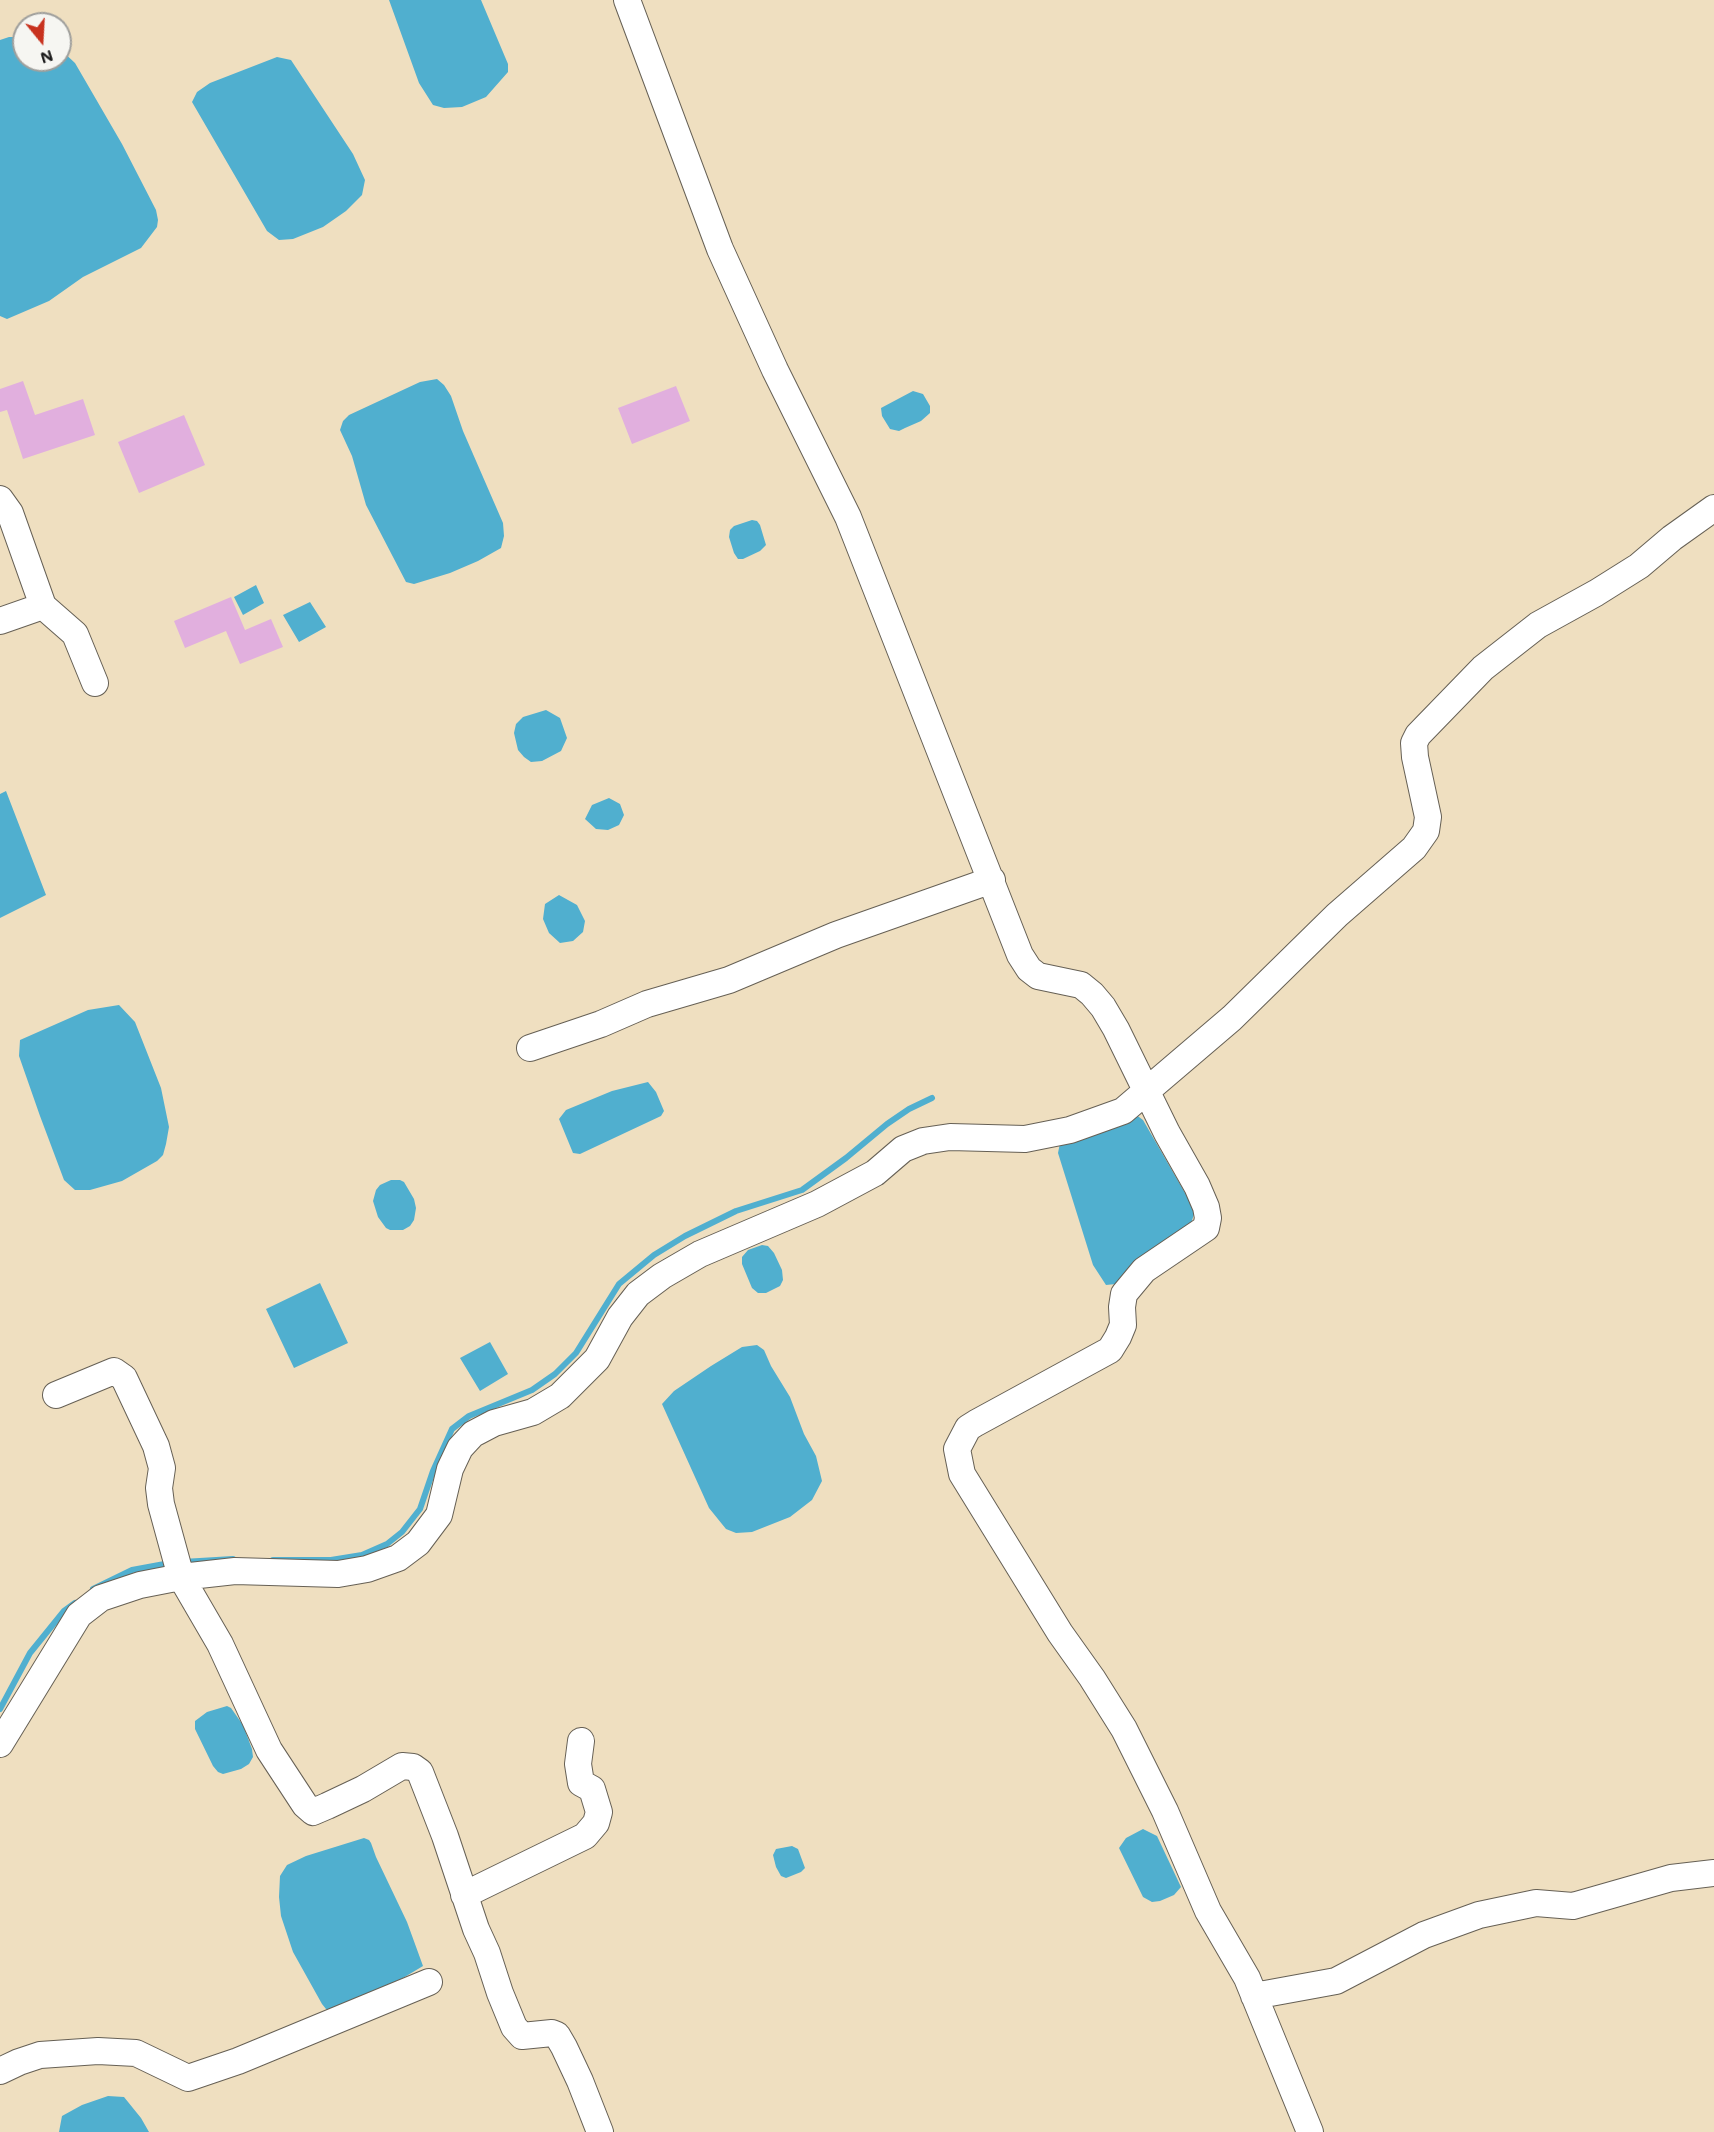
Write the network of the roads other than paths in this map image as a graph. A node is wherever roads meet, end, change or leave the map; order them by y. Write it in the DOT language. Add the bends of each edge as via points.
graph roads {
  1 [pos="627,0"];
  2 [pos="0,499"];
  3 [pos="1714,508"];
  4 [pos="43,606"];
  5 [pos="0,621"];
  6 [pos="95,683"];
  7 [pos="992,880"];
  8 [pos="530,1048"];
  9 [pos="1147,1092"];
  10 [pos="56,1395"];
  11 [pos="181,1577"];
  12 [pos="580,1742"];
  13 [pos="0,1744"];
  14 [pos="1714,1873"];
  15 [pos="464,1895"];
  16 [pos="429,1982"];
  17 [pos="1254,1996"];
  18 [pos="0,2071"];
  19 [pos="600,2132"];
  20 [pos="1310,2132"];
  1 -- 7 [label="street" via="720,249 848,517"];
  2 -- 4 [label="street" via="10,513"];
  3 -- 9 [label="street" via="1639,566 1538,625 1483,668 1425,727 1414,743 1428,817 1426,831 1414,848"];
  4 -- 5 [label="street"];
  4 -- 6 [label="street" via="75,634"];
  7 -- 8 [label="street" via="836,935 729,980 647,1004"];
  7 -- 9 [label="street" via="1016,946 1029,969 1038,976 1081,985 1092,994 1116,1029"];
  9 -- 11 [label="street" via="1123,1111 1070,1130 1024,1139 950,1137 923,1141 903,1149 875,1173 817,1204 700,1254 662,1276 638,1294 597,1359 560,1396 533,1412 494,1422 473,1434 460,1448 450,1469 439,1515 418,1543 398,1558 338,1574 235,1571"];
  9 -- 17 [label="street" via="1197,1186 1208,1218 1206,1228 1144,1270 1133,1282 1124,1294 1123,1324 1110,1350 968,1428 957,1449 962,1474 1124,1729 1208,1911"];
  10 -- 11 [label="street" via="114,1371 124,1377 156,1446 162,1468 161,1504"];
  11 -- 13 [label="street" via="101,1598 79,1614"];
  11 -- 15 [label="street" via="220,1644 269,1750 305,1805 313,1812 402,1766 413,1767 423,1779"];
  12 -- 15 [label="street" via="581,1783 592,1789 599,1812 596,1823 585,1836"];
  14 -- 17 [label="street" via="1671,1878 1573,1906 1536,1904 1479,1915 1424,1935 1336,1981"];
  15 -- 19 [label="street" via="514,2027 522,2036 556,2035"];
  16 -- 18 [label="street" via="188,2078 136,2053 98,2051 40,2055"];
  17 -- 20 [label="street"];
}
